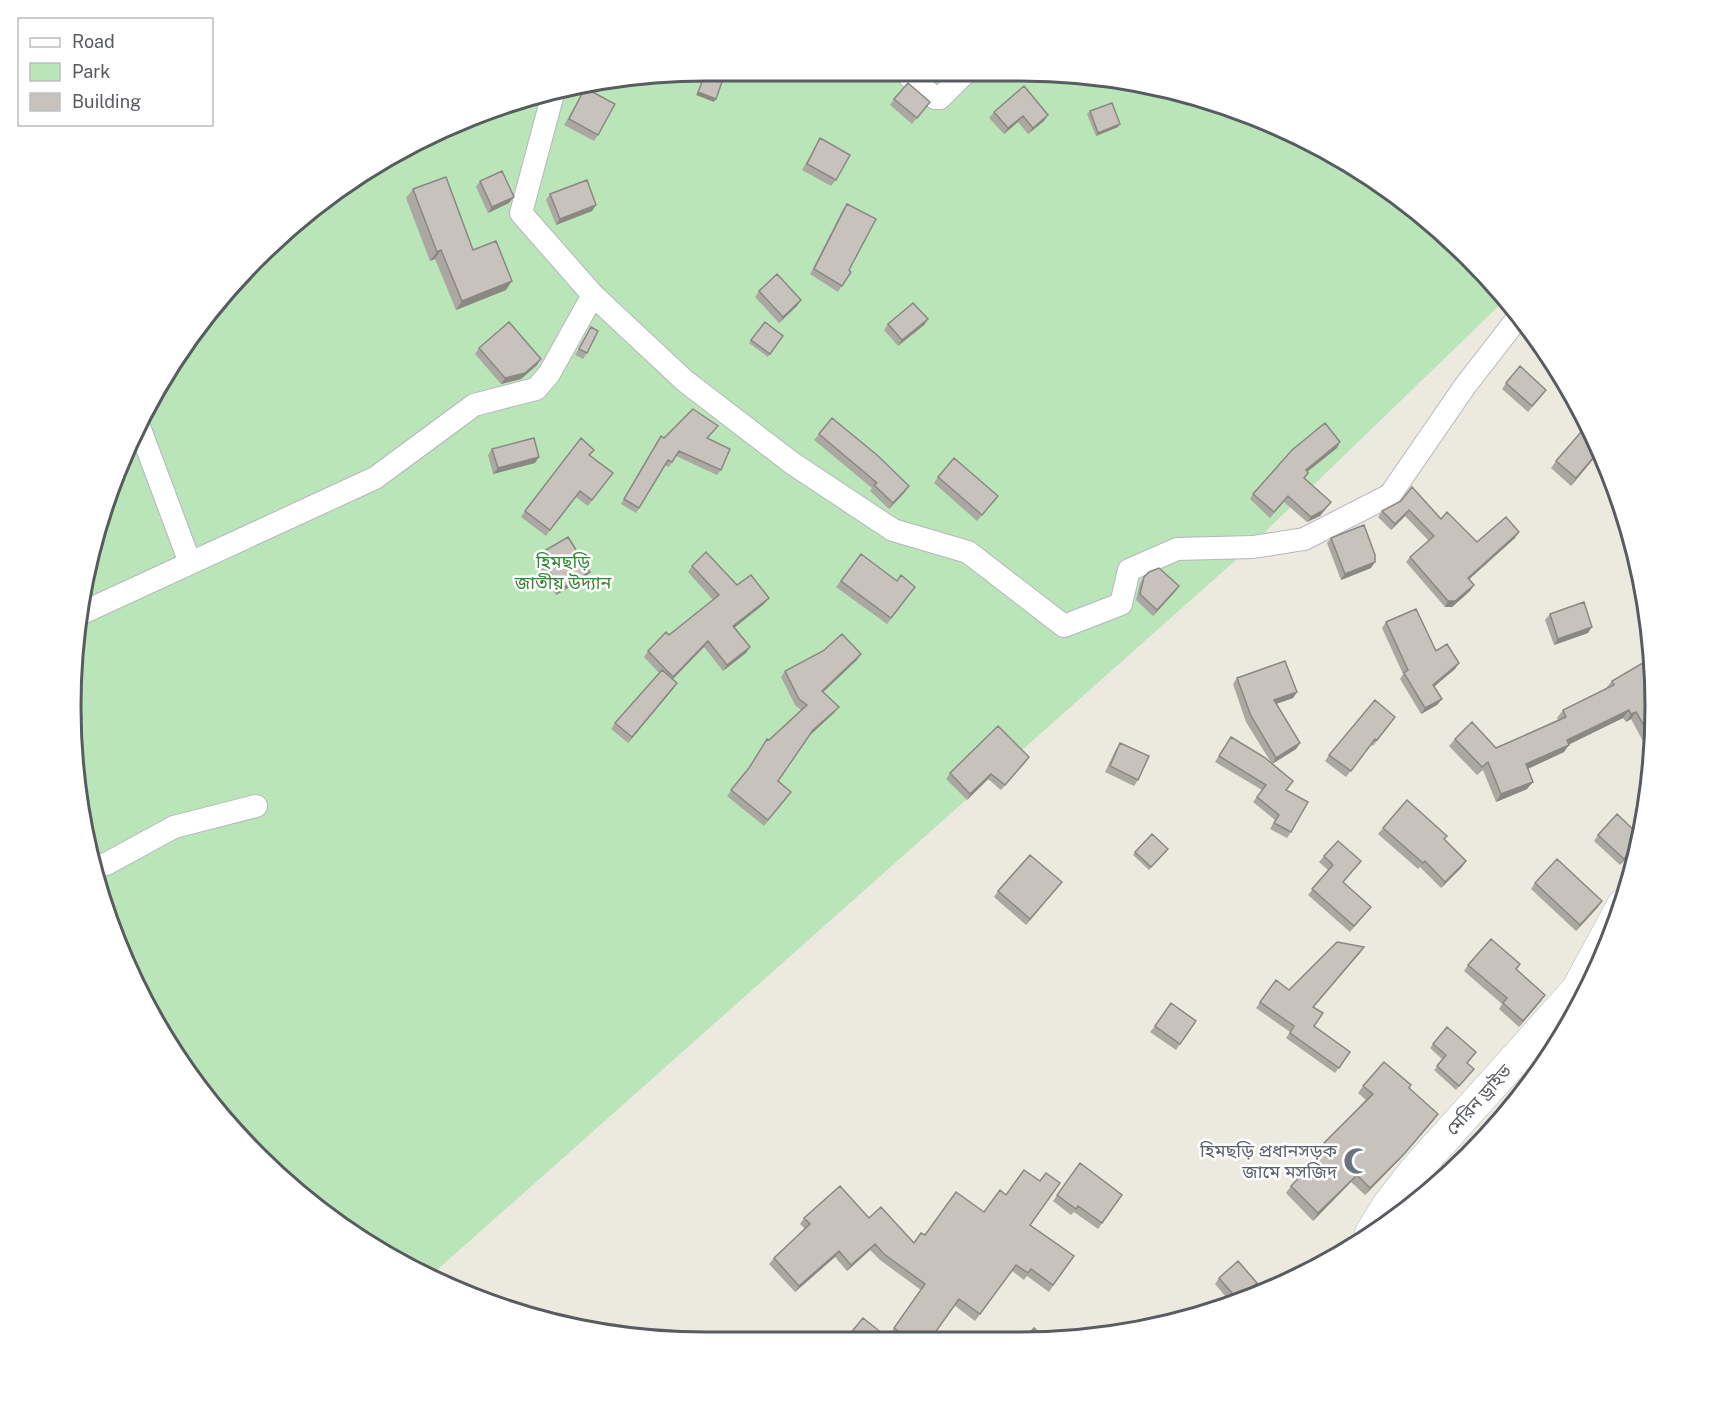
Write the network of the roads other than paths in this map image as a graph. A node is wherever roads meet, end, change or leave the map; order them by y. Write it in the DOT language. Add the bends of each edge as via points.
graph roads {
  1 [pos="915,81"];
  2 [pos="957,81"];
  3 [pos="551,101"];
  4 [pos="593,295"];
  5 [pos="1514,323"];
  6 [pos="143,437"];
  7 [pos="190,563"];
  8 [pos="89,610"];
  9 [pos="256,806"];
  10 [pos="101,865"];
  11 [pos="1581,982"];
  12 [pos="1381,1217"];
  1 -- 2 [label="street" via="940,98"];
  3 -- 4 [label="street" via="521,213"];
  4 -- 5 [label="street" via="685,381 792,463 893,530 968,552 1064,626 1122,604 1129,570 1177,549 1253,547 1304,539 1390,495"];
  4 -- 7 [label="street" via="549,374 536,389 474,405 375,478"];
  6 -- 7 [label="street"];
  7 -- 8 [label="street"];
  9 -- 10 [label="street" via="174,827"];
  11 -- 12 [label="main road, মেরিন ড্রাইভ" via="1414,1172"];
}
